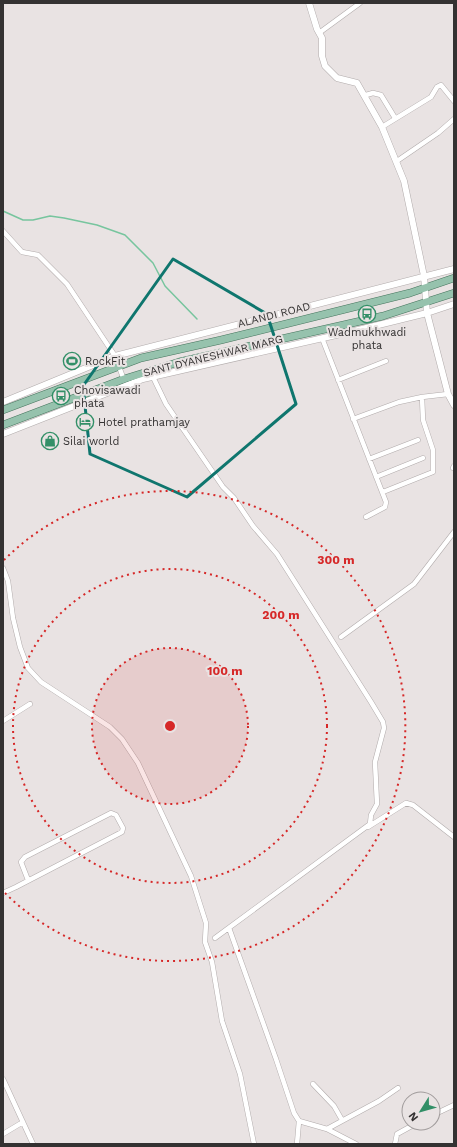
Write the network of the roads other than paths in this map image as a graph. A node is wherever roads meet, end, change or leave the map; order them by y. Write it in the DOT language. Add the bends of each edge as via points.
graph roads {
  1 [pos="309,3"];
  2 [pos="360,3"];
  3 [pos="319,34"];
  4 [pos="366,95"];
  5 [pos="454,101"];
  6 [pos="395,118"];
  7 [pos="454,119"];
  8 [pos="382,127"];
  9 [pos="397,161"];
  10 [pos="3,231"];
  11 [pos="454,268"];
  12 [pos="424,276"];
  13 [pos="454,278"];
  14 [pos="426,287"];
  15 [pos="454,293"];
  16 [pos="427,302"];
  17 [pos="454,304"];
  18 [pos="427,313"];
  19 [pos="322,338"];
  20 [pos="115,356"];
  21 [pos="386,361"];
  22 [pos="116,366"];
  23 [pos="153,377"];
  24 [pos="338,380"];
  25 [pos="125,382"];
  26 [pos="448,394"];
  27 [pos="422,397"];
  28 [pos="3,402"];
  29 [pos="454,405"];
  30 [pos="3,410"];
  31 [pos="353,419"];
  32 [pos="3,425"];
  33 [pos="3,434"];
  34 [pos="418,440"];
  35 [pos="423,458"];
  36 [pos="369,459"];
  37 [pos="376,477"];
  38 [pos="383,492"];
  39 [pos="366,517"];
  40 [pos="454,532"];
  41 [pos="3,568"];
  42 [pos="341,637"];
  43 [pos="30,704"];
  44 [pos="3,721"];
  45 [pos="367,828"];
  46 [pos="454,837"];
  47 [pos="28,880"];
  48 [pos="3,893"];
  49 [pos="229,928"];
  50 [pos="215,938"];
  51 [pos="3,1079"];
  52 [pos="313,1084"];
  53 [pos="398,1088"];
  54 [pos="454,1105"];
  55 [pos="441,1111"];
  56 [pos="342,1120"];
  57 [pos="299,1121"];
  58 [pos="23,1122"];
  59 [pos="327,1128"];
  60 [pos="403,1131"];
  61 [pos="3,1134"];
  62 [pos="33,1144"];
  63 [pos="254,1144"];
  64 [pos="297,1144"];
  65 [pos="356,1144"];
  66 [pos="395,1144"];
  1 -- 3 [label="street"];
  2 -- 3 [label="street"];
  3 -- 4 [label="street" via="322,38 322,56 326,68 337,78 358,83"];
  4 -- 6 [label="street" via="381,95"];
  4 -- 8 [label="street"];
  5 -- 6 [label="street" via="441,85 431,98"];
  6 -- 8 [label="street"];
  7 -- 9 [label="street"];
  8 -- 9 [label="street"];
  9 -- 12 [label="street"];
  10 -- 20 [label="street" via="22,252 38,255 58,274"];
  11 -- 12 [label="street, ALANDI ROAD"];
  12 -- 14 [label="street"];
  12 -- 20 [label="street, ALANDI ROAD"];
  13 -- 14 [label="main road, SANT DYANESHWAR MARG"];
  14 -- 16 [label="street"];
  14 -- 22 [label="main road, SANT DYANESHWAR MARG"];
  15 -- 16 [label="main road, SANT DYANESHWAR MARG"];
  16 -- 18 [label="street"];
  16 -- 25 [label="main road, SANT DYANESHWAR MARG" via="349,324 179,362"];
  17 -- 18 [label="street"];
  18 -- 19 [label="street"];
  18 -- 26 [label="street"];
  19 -- 23 [label="street"];
  19 -- 24 [label="street"];
  20 -- 22 [label="street"];
  20 -- 28 [label="street, ALANDI ROAD"];
  21 -- 24 [label="street"];
  22 -- 25 [label="street"];
  22 -- 30 [label="main road"];
  23 -- 25 [label="street"];
  23 -- 45 [label="street" via="166,404 223,487 277,554 383,722 384,731 375,762 377,804"];
  24 -- 31 [label="street"];
  25 -- 32 [label="main road, SANT DYANESHWAR MARG"];
  25 -- 33 [label="street" via="111,391"];
  26 -- 27 [label="street"];
  26 -- 29 [label="street"];
  27 -- 31 [label="street" via="399,402"];
  27 -- 38 [label="street" via="423,420 434,450 433,472"];
  31 -- 36 [label="street"];
  34 -- 36 [label="street"];
  35 -- 37 [label="street"];
  36 -- 37 [label="street"];
  37 -- 38 [label="street"];
  38 -- 39 [label="street" via="385,507"];
  40 -- 42 [label="street" via="414,584"];
  41 -- 63 [label="street" via="8,581 20,647 28,668 41,682 110,727 122,739 138,763 191,876 206,923 206,942 222,1021 240,1074"];
  43 -- 44 [label="street"];
  45 -- 46 [label="street" via="406,803 413,805"];
  45 -- 49 [label="street"];
  47 -- 47 [label="street" via="122,832 123,828 116,814 112,813 22,860 21,865"];
  47 -- 48 [label="street"];
  49 -- 50 [label="street"];
  49 -- 57 [label="street"];
  51 -- 58 [label="street"];
  52 -- 56 [label="street" via="334,1106"];
  53 -- 56 [label="street"];
  54 -- 55 [label="street"];
  56 -- 59 [label="street"];
  57 -- 59 [label="street"];
  57 -- 64 [label="street"];
  58 -- 61 [label="street"];
  58 -- 62 [label="street"];
  59 -- 65 [label="street"];
  60 -- 66 [label="street" via="397,1134"];
}
